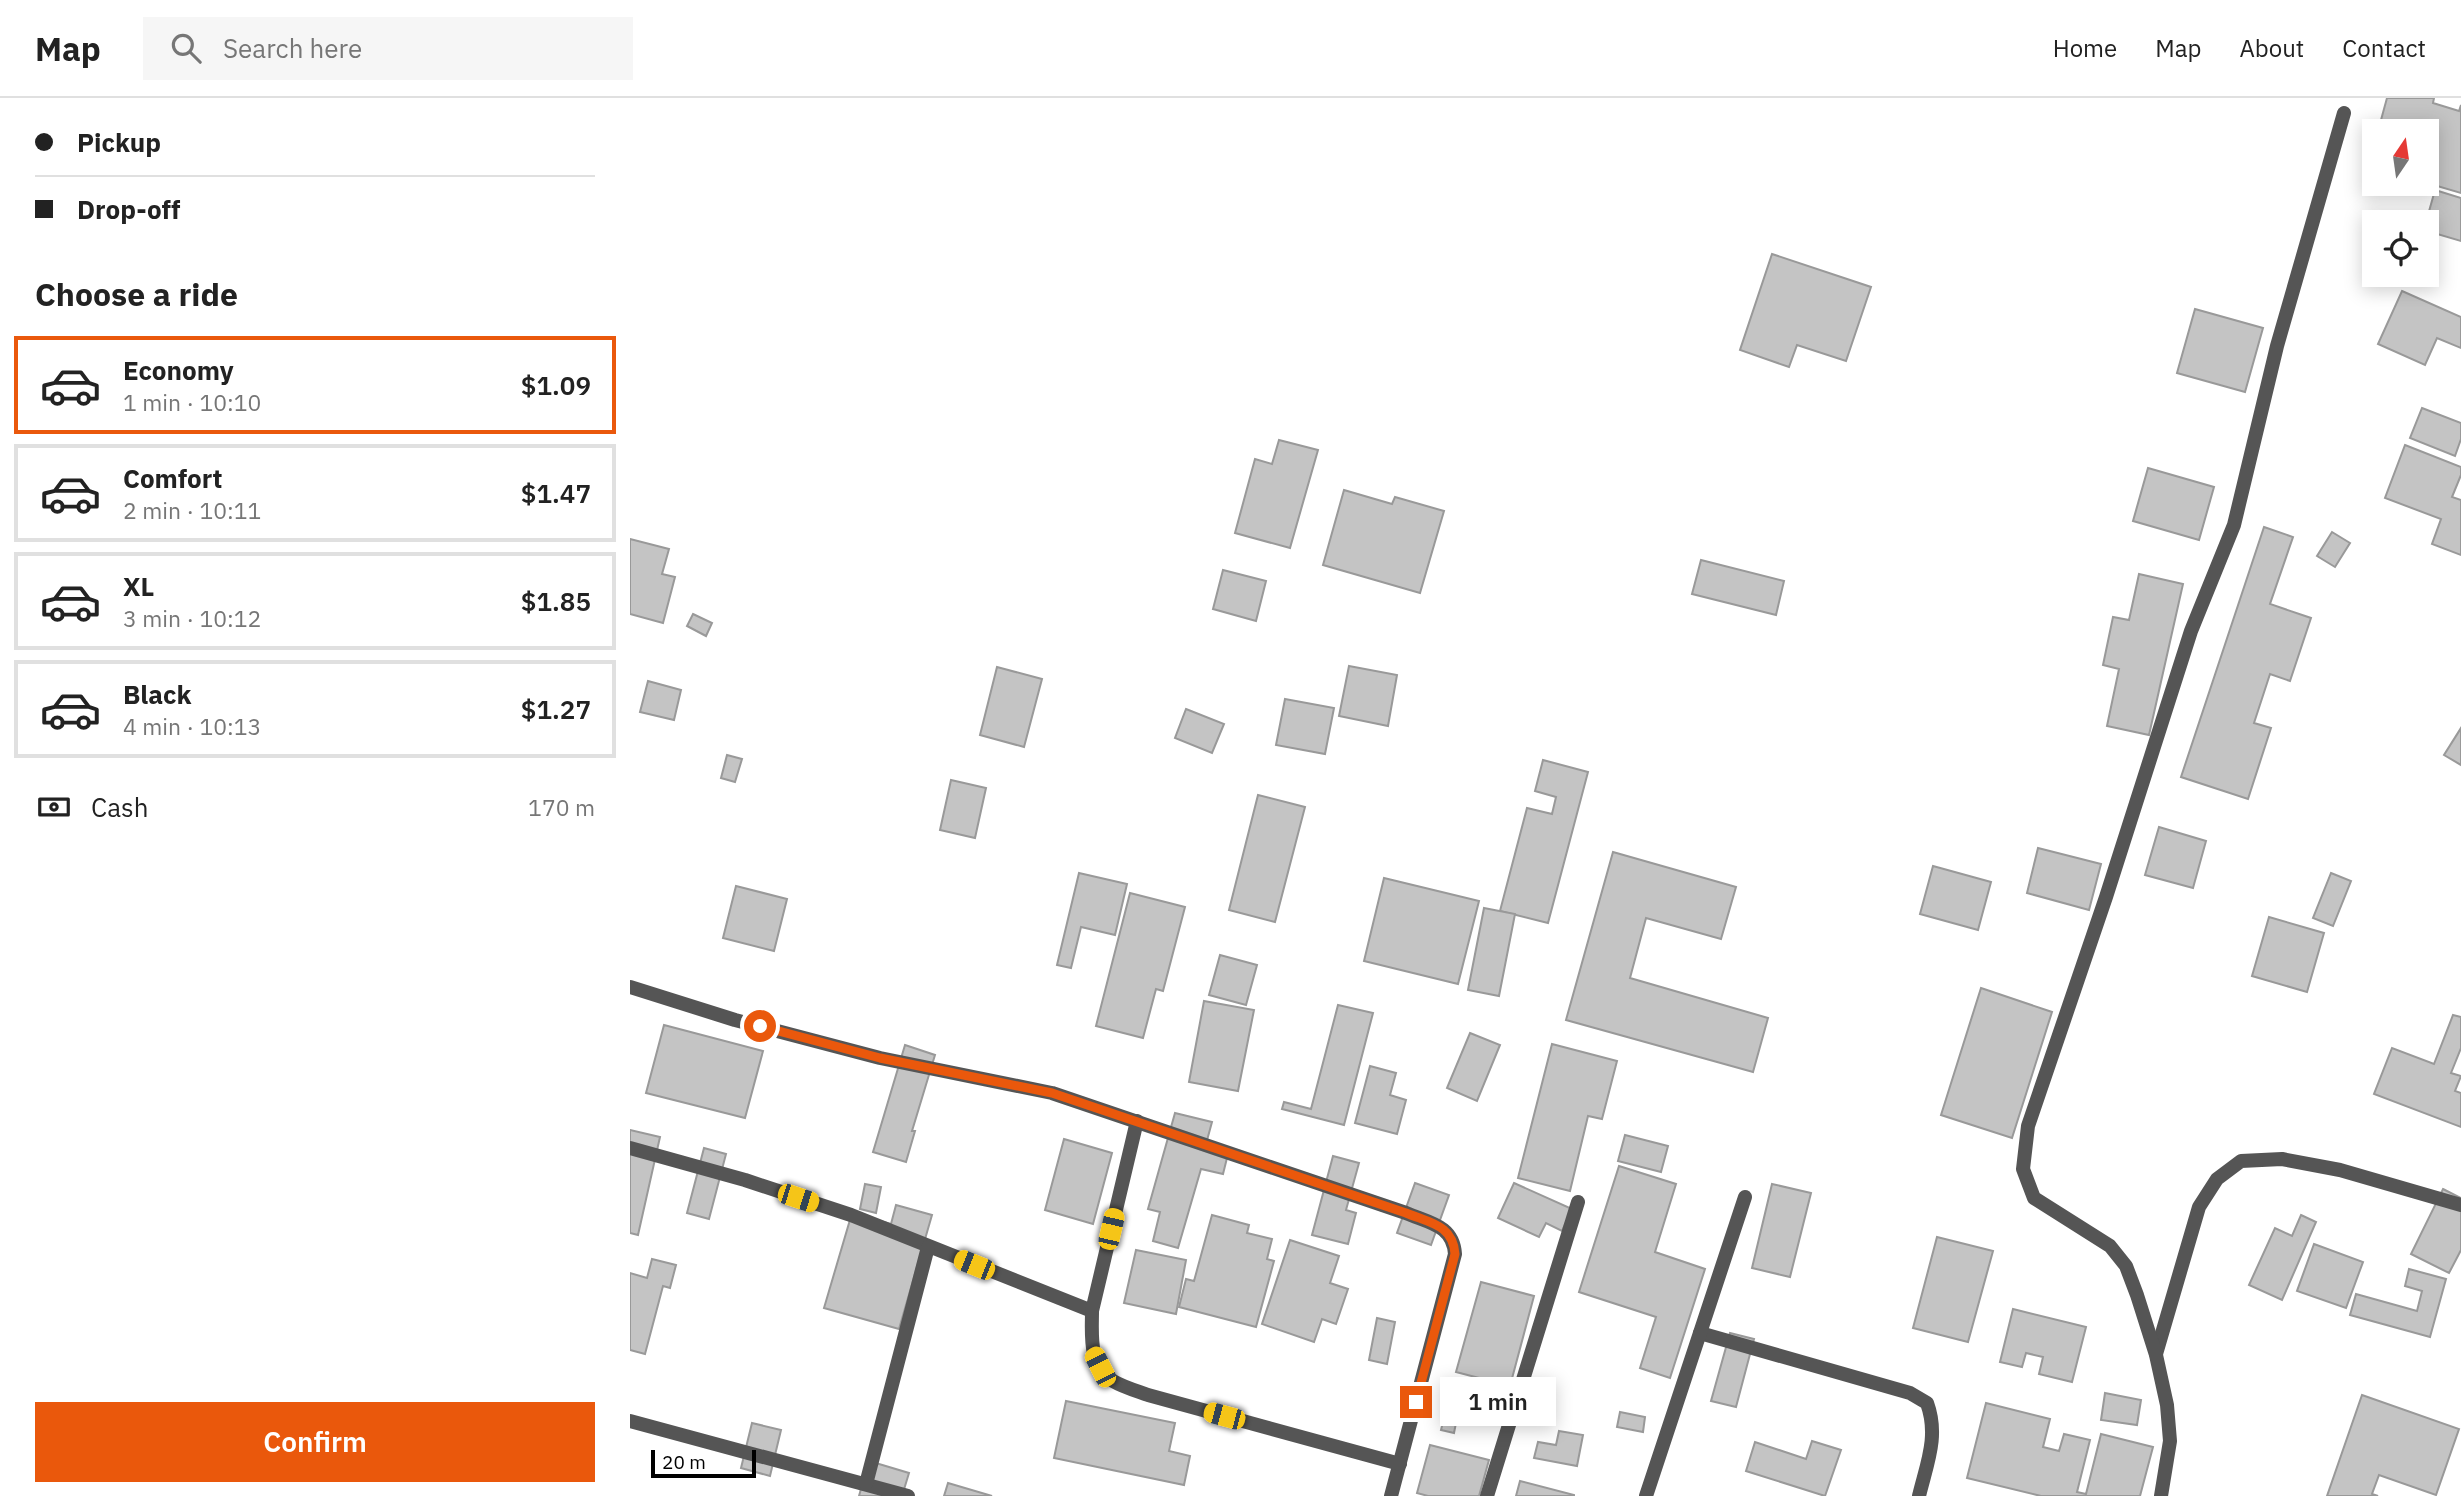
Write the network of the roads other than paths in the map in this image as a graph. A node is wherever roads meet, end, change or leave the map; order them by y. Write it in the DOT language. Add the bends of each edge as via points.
graph roads {
  1 [pos="2344,113"];
  2 [pos="630,987"];
  3 [pos="1137,1121"];
  4 [pos="630,1148"];
  5 [pos="1745,1196"];
  6 [pos="1578,1202"];
  7 [pos="2461,1205"];
  8 [pos="928,1247"];
  9 [pos="1092,1311"];
  10 [pos="1700,1334"];
  11 [pos="2156,1355"];
  12 [pos="630,1421"];
  13 [pos="1400,1464"];
  14 [pos="866,1484"];
  15 [pos="908,1496"];
  16 [pos="1391,1496"];
  17 [pos="1487,1496"];
  18 [pos="1646,1496"];
  19 [pos="1919,1496"];
  20 [pos="2161,1496"];
  1 -- 11 [label="street" via="2277,346 2234,525 2191,631 2028,1126 2023,1169 2034,1198 2110,1246 2126,1266"];
  2 -- 3 [label="street" via="880,1058 1052,1093"];
  3 -- 9 [label="street"];
  3 -- 13 [label="street" via="1406,1213 1443,1229 1454,1240 1450,1278"];
  4 -- 8 [label="street" via="759,1184"];
  5 -- 10 [label="street"];
  6 -- 17 [label="street"];
  7 -- 11 [label="street" via="2340,1170 2282,1159 2241,1161 2217,1179 2199,1207"];
  8 -- 9 [label="street"];
  8 -- 14 [label="street"];
  9 -- 13 [label="street" via="1092,1351 1112,1380 1148,1395"];
  10 -- 18 [label="street"];
  10 -- 19 [label="street" via="1910,1393 1927,1403 1933,1419 1932,1444"];
  11 -- 20 [label="street" via="2170,1441"];
  12 -- 14 [label="street"];
  13 -- 16 [label="street"];
  14 -- 15 [label="street"];
}
